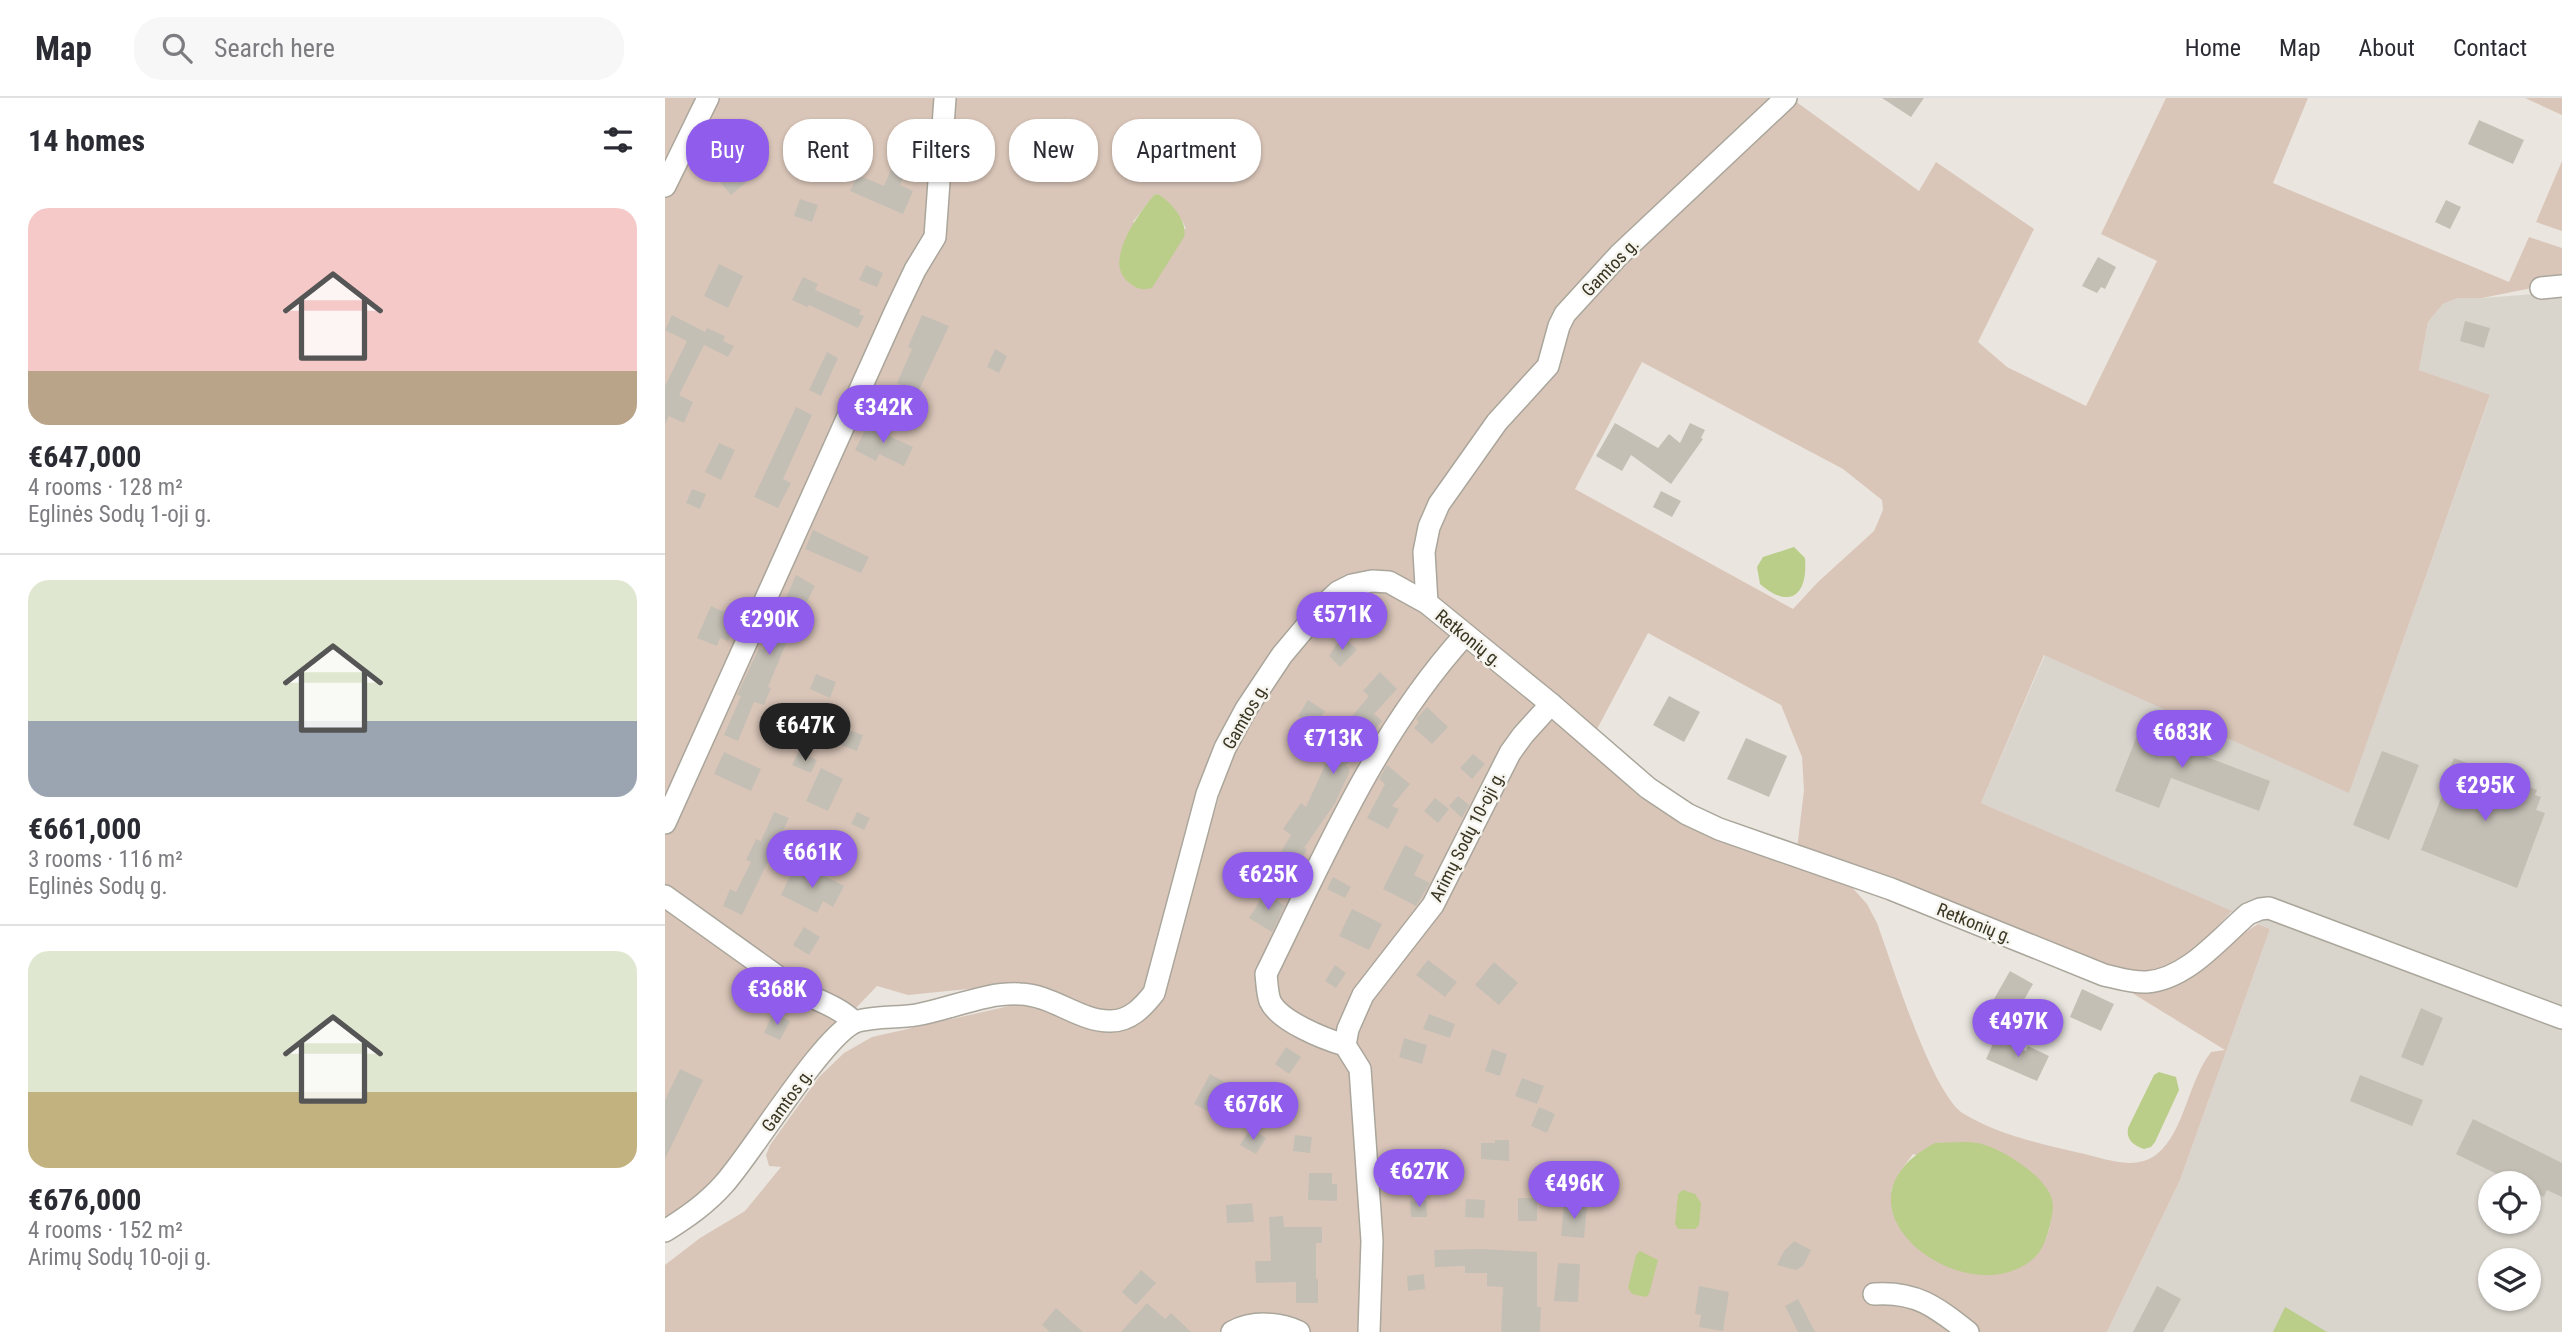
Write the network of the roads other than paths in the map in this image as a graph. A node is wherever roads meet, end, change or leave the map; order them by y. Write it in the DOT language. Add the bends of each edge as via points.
graph roads {
  1 [pos="708,98"];
  2 [pos="945,98"];
  3 [pos="1786,98"];
  4 [pos="665,186"];
  5 [pos="1427,603"];
  6 [pos="1465,635"];
  7 [pos="1551,704"];
  8 [pos="665,823"];
  9 [pos="665,896"];
  10 [pos="2562,1018"];
  11 [pos="854,1022"];
  12 [pos="1345,1045"];
  13 [pos="665,1231"];
  14 [pos="1874,1294"];
  15 [pos="1232,1332"];
  16 [pos="1299,1332"];
  17 [pos="1369,1332"];
  18 [pos="1968,1332"];
  1 -- 4 [label="street"];
  2 -- 8 [label="street" via="935,237 895,312"];
  3 -- 5 [label="street, Gamtos g." via="1619,255 1565,314 1548,366 1497,422 1439,504 1424,552"];
  5 -- 6 [label="street, Retkonių g."];
  5 -- 11 [label="street, Gamtos g." via="1389,582 1352,585 1324,605 1282,654 1225,748 1207,794 1154,993 1136,1012 1111,1021 1019,993 916,1015"];
  6 -- 7 [label="street, Retkonių g."];
  6 -- 12 [label="street" via="1435,669 1364,777 1266,974 1269,999 1279,1014 1326,1040"];
  7 -- 10 [label="street, Retkonių g." via="1648,788 1687,814 1891,889 2104,975 2126,981 2164,979 2180,972 2248,914 2269,908"];
  7 -- 12 [label="street, Arimų Sodų 10-oji g." via="1510,753 1433,905 1363,995"];
  9 -- 11 [label="street" via="795,989"];
  11 -- 13 [label="street, Gamtos g." via="828,1046 724,1184 698,1210"];
  12 -- 17 [label="street" via="1360,1069 1372,1241"];
  14 -- 18 [label="street" via="1905,1294 1947,1315"];
  15 -- 16 [label="street" via="1264,1324"];
}
